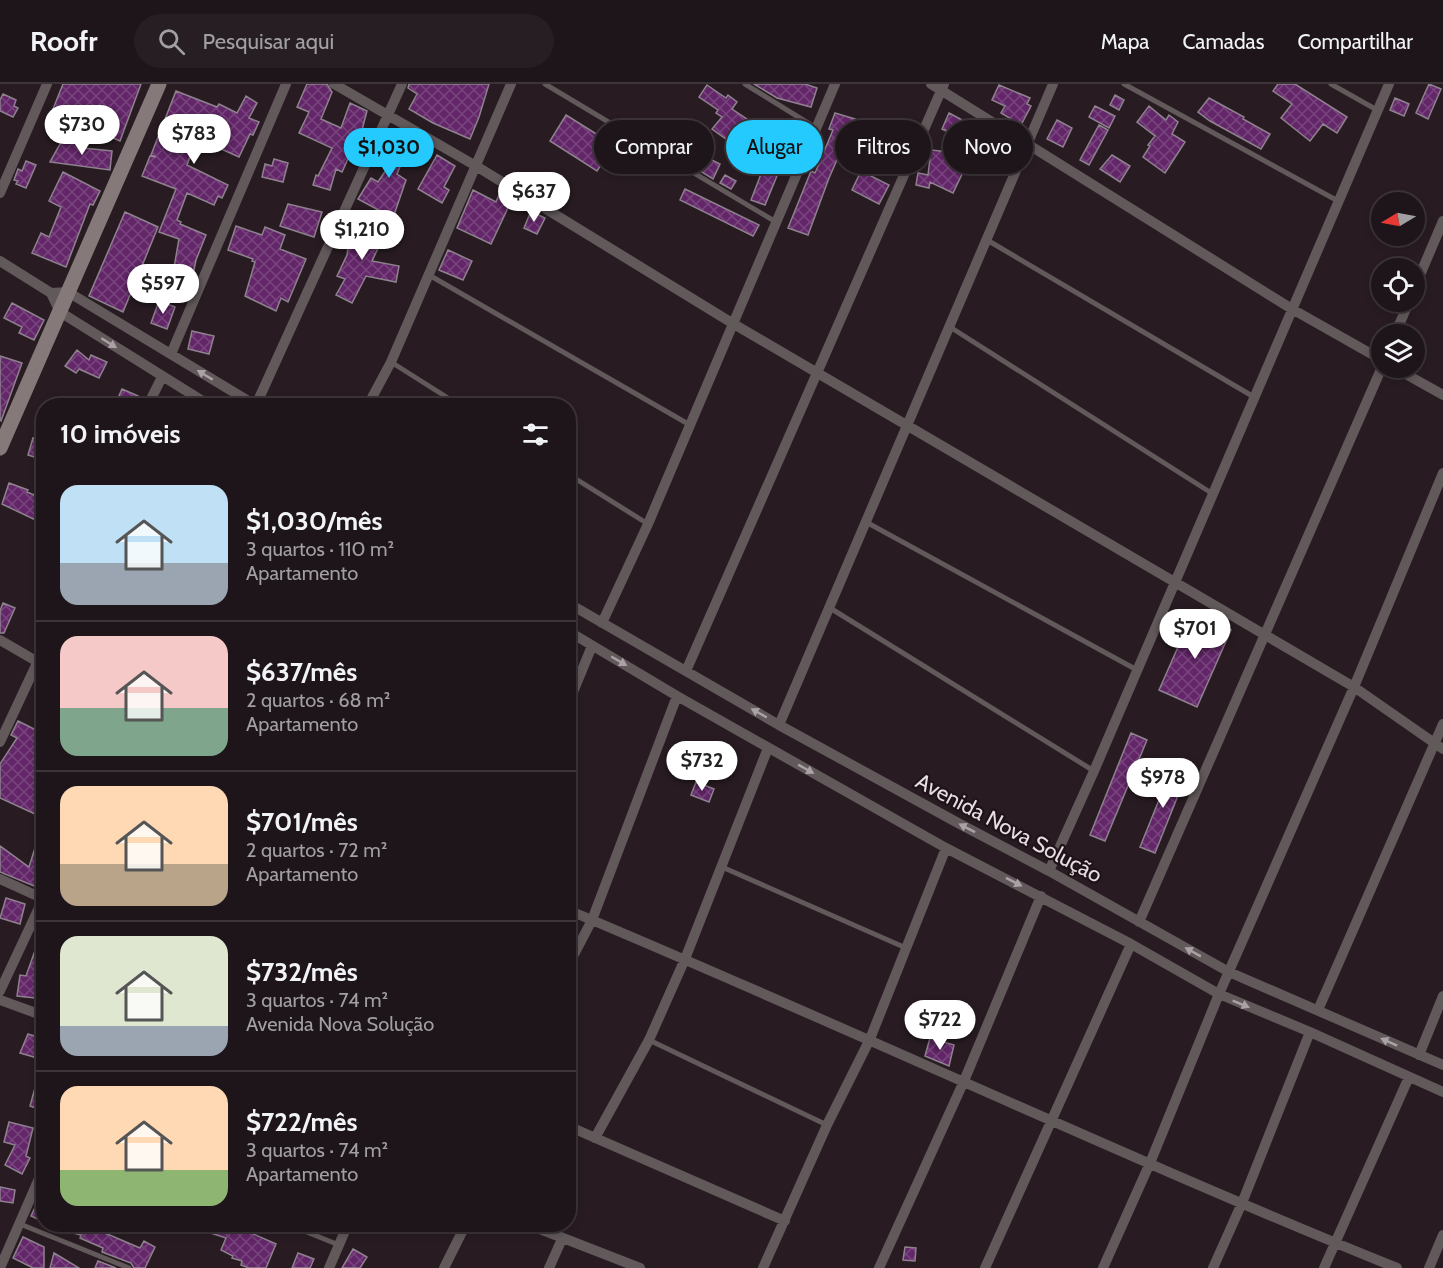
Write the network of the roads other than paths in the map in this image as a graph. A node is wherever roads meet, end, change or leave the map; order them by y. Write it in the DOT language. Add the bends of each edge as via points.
graph roads {
  1 [pos="47,84"];
  2 [pos="159,84"];
  3 [pos="286,84"];
  4 [pos="334,84"];
  5 [pos="402,84"];
  6 [pos="511,84"];
  7 [pos="545,84"];
  8 [pos="745,84"];
  9 [pos="835,84"];
  10 [pos="931,84"];
  11 [pos="1053,84"];
  12 [pos="1124,84"];
  13 [pos="1331,84"];
  14 [pos="1389,84"];
  15 [pos="943,87"];
  16 [pos="1377,110"];
  17 [pos="388,115"];
  18 [pos="803,120"];
  19 [pos="819,120"];
  20 [pos="991,120"];
  21 [pos="1033,133"];
  22 [pos="1033,148"];
  23 [pos="476,166"];
  24 [pos="796,174"];
  25 [pos="1015,174"];
  26 [pos="0,193"];
  27 [pos="1338,201"];
  28 [pos="1443,221"];
  29 [pos="776,222"];
  30 [pos="987,240"];
  31 [pos="0,261"];
  32 [pos="1425,263"];
  33 [pos="429,275"];
  34 [pos="68,292"];
  35 [pos="51,293"];
  36 [pos="1292,309"];
  37 [pos="60,312"];
  38 [pos="732,323"];
  39 [pos="950,327"];
  40 [pos="171,354"];
  41 [pos="1371,354"];
  42 [pos="391,362"];
  43 [pos="818,372"];
  44 [pos="162,377"];
  45 [pos="1377,378"];
  46 [pos="1413,378"];
  47 [pos="1443,395"];
  48 [pos="1254,397"];
  49 [pos="152,398"];
  50 [pos="197,398"];
  51 [pos="244,398"];
  52 [pos="259,398"];
  53 [pos="372,398"];
  54 [pos="448,398"];
  55 [pos="690,425"];
  56 [pos="908,425"];
  57 [pos="0,448"];
  58 [pos="1443,473"];
  59 [pos="576,479"];
  60 [pos="1213,494"];
  61 [pos="866,522"];
  62 [pos="648,524"];
  63 [pos="1176,581"];
  64 [pos="576,608"];
  65 [pos="829,608"];
  66 [pos="602,623"];
  67 [pos="576,636"];
  68 [pos="1265,636"];
  69 [pos="0,640"];
  70 [pos="592,646"];
  71 [pos="36,661"];
  72 [pos="1137,670"];
  73 [pos="686,671"];
  74 [pos="36,674"];
  75 [pos="576,680"];
  76 [pos="1354,687"];
  77 [pos="676,696"];
  78 [pos="1443,724"];
  79 [pos="779,725"];
  80 [pos="0,742"];
  81 [pos="1439,746"];
  82 [pos="768,748"];
  83 [pos="1094,771"];
  84 [pos="946,848"];
  85 [pos="722,867"];
  86 [pos="1049,871"];
  87 [pos="0,879"];
  88 [pos="36,895"];
  89 [pos="1041,896"];
  90 [pos="36,913"];
  91 [pos="576,913"];
  92 [pos="592,920"];
  93 [pos="1139,922"];
  94 [pos="1131,944"];
  95 [pos="906,948"];
  96 [pos="576,951"];
  97 [pos="685,959"];
  98 [pos="1229,972"];
  99 [pos="0,991"];
  100 [pos="1219,994"];
  101 [pos="1443,996"];
  102 [pos="0,1000"];
  103 [pos="1318,1011"];
  104 [pos="36,1013"];
  105 [pos="1310,1032"];
  106 [pos="870,1039"];
  107 [pos="649,1040"];
  108 [pos="1419,1055"];
  109 [pos="1443,1065"];
  110 [pos="1408,1077"];
  111 [pos="964,1081"];
  112 [pos="1443,1092"];
  113 [pos="1052,1120"];
  114 [pos="827,1125"];
  115 [pos="576,1129"];
  116 [pos="596,1138"];
  117 [pos="1150,1163"];
  118 [pos="36,1186"];
  119 [pos="1242,1203"];
  120 [pos="785,1221"];
  121 [pos="20,1224"];
  122 [pos="36,1230"];
  123 [pos="40,1232"];
  124 [pos="307,1232"];
  125 [pos="345,1232"];
  126 [pos="461,1232"];
  127 [pos="546,1232"];
  128 [pos="1443,1235"];
  129 [pos="562,1239"];
  130 [pos="1335,1243"];
  131 [pos="339,1245"];
  132 [pos="0,1268"];
  133 [pos="129,1268"];
  134 [pos="329,1268"];
  135 [pos="444,1268"];
  136 [pos="549,1268"];
  137 [pos="640,1268"];
  138 [pos="763,1268"];
  139 [pos="879,1268"];
  140 [pos="985,1268"];
  141 [pos="1103,1268"];
  142 [pos="1213,1268"];
  143 [pos="1324,1268"];
  144 [pos="1397,1268"];
  145 [pos="1429,1268"];
  1 -- 26 [label="street"];
  2 -- 34 [label="street"];
  3 -- 40 [label="street"];
  4 -- 17 [label="street"];
  5 -- 17 [label="street"];
  6 -- 23 [label="street"];
  7 -- 29 [label="lane"];
  8 -- 18 [label="lane"];
  9 -- 19 [label="street"];
  10 -- 15 [label="street"];
  11 -- 21 [label="street"];
  12 -- 27 [label="lane"];
  13 -- 16 [label="lane"];
  14 -- 16 [label="street"];
  15 -- 20 [label="street"];
  15 -- 43 [label="street"];
  16 -- 27 [label="street"];
  17 -- 23 [label="street"];
  17 -- 52 [label="street"];
  22 -- 36 [label="street"];
  23 -- 33 [label="street"];
  23 -- 38 [label="street"];
  24 -- 29 [label="street"];
  25 -- 30 [label="street"];
  27 -- 36 [label="street"];
  28 -- 32 [label="street"];
  29 -- 38 [label="street"];
  30 -- 39 [label="street"];
  30 -- 48 [label="lane"];
  31 -- 35 [label="street"];
  33 -- 42 [label="street"];
  33 -- 55 [label="lane"];
  34 -- 35 [label="street"];
  34 -- 37 [label="street"];
  34 -- 40 [label="street"];
  35 -- 37 [label="street"];
  36 -- 41 [label="street"];
  36 -- 48 [label="street"];
  37 -- 44 [label="street, one-way"];
  37 -- 57 [label="street"];
  38 -- 43 [label="street"];
  38 -- 55 [label="street"];
  39 -- 56 [label="street"];
  39 -- 60 [label="lane"];
  51 -- 40 [label="street, one-way"];
  42 -- 53 [label="street"];
  42 -- 54 [label="lane"];
  43 -- 56 [label="street"];
  43 -- 73 [label="street"];
  44 -- 49 [label="street"];
  44 -- 50 [label="street"];
  45 -- 68 [label="street"];
  46 -- 47 [label="street"];
  48 -- 60 [label="street"];
  55 -- 62 [label="street"];
  56 -- 61 [label="street"];
  56 -- 63 [label="street"];
  58 -- 76 [label="street"];
  59 -- 62 [label="lane"];
  60 -- 63 [label="street"];
  61 -- 65 [label="street"];
  61 -- 72 [label="lane"];
  62 -- 66 [label="street"];
  63 -- 68 [label="street"];
  63 -- 72 [label="street"];
  64 -- 66 [label="street, Avenida Nova Solução"];
  65 -- 79 [label="street"];
  65 -- 83 [label="lane"];
  66 -- 73 [label="street, Avenida Nova Solução"];
  67 -- 70 [label="street, Avenida Nova Solução"];
  68 -- 76 [label="street"];
  68 -- 93 [label="street"];
  69 -- 71 [label="street"];
  70 -- 75 [label="street"];
  70 -- 77 [label="street, Avenida Nova Solução, one-way"];
  72 -- 83 [label="street"];
  79 -- 73 [label="street, Avenida Nova Solução, one-way"];
  74 -- 80 [label="street"];
  76 -- 81 [label="street"];
  76 -- 98 [label="street"];
  77 -- 82 [label="street, Avenida Nova Solução"];
  77 -- 92 [label="street"];
  78 -- 81 [label="street"];
  86 -- 79 [label="street, Avenida Nova Solução, one-way"];
  81 -- 103 [label="street"];
  82 -- 84 [label="street, Avenida Nova Solução, one-way"];
  82 -- 85 [label="street"];
  83 -- 86 [label="street"];
  84 -- 89 [label="street, Avenida Nova Solução, one-way"];
  84 -- 95 [label="street"];
  85 -- 95 [label="lane"];
  85 -- 97 [label="street"];
  86 -- 93 [label="street, Avenida Nova Solução"];
  87 -- 88 [label="street"];
  89 -- 94 [label="street, Avenida Nova Solução"];
  89 -- 111 [label="street"];
  90 -- 99 [label="street"];
  91 -- 92 [label="street"];
  92 -- 96 [label="street"];
  92 -- 97 [label="street"];
  98 -- 93 [label="street, Avenida Nova Solução, one-way"];
  94 -- 100 [label="street, Avenida Nova Solução"];
  94 -- 113 [label="street"];
  95 -- 106 [label="street"];
  97 -- 106 [label="street"];
  97 -- 107 [label="street"];
  98 -- 100 [label="street"];
  98 -- 103 [label="street, Avenida Nova Solução"];
  100 -- 105 [label="street, Avenida Nova Solução, one-way"];
  100 -- 117 [label="street"];
  101 -- 108 [label="street"];
  102 -- 104 [label="street"];
  108 -- 103 [label="street, Avenida Nova Solução, one-way"];
  105 -- 110 [label="street, Avenida Nova Solução"];
  105 -- 119 [label="street"];
  106 -- 111 [label="street"];
  106 -- 114 [label="street"];
  107 -- 114 [label="lane"];
  107 -- 116 [label="street"];
  108 -- 109 [label="street, Avenida Nova Solução"];
  110 -- 112 [label="street, Avenida Nova Solução"];
  110 -- 130 [label="street"];
  111 -- 113 [label="street"];
  111 -- 139 [label="street"];
  113 -- 117 [label="street"];
  113 -- 140 [label="street"];
  114 -- 120 [label="street"];
  115 -- 116 [label="street"];
  116 -- 120 [label="street"];
  117 -- 119 [label="street"];
  117 -- 141 [label="street"];
  118 -- 121 [label="street"];
  119 -- 130 [label="street"];
  119 -- 142 [label="street"];
  120 -- 138 [label="street"];
  121 -- 122 [label="lane"];
  121 -- 132 [label="street"];
  123 -- 133 [label="lane"];
  124 -- 131 [label="lane"];
  125 -- 131 [label="street"];
  126 -- 135 [label="street"];
  127 -- 129 [label="street"];
  128 -- 145 [label="street"];
  129 -- 136 [label="street"];
  129 -- 137 [label="street"];
  130 -- 143 [label="street"];
  130 -- 144 [label="street"];
  131 -- 134 [label="street"];
}
